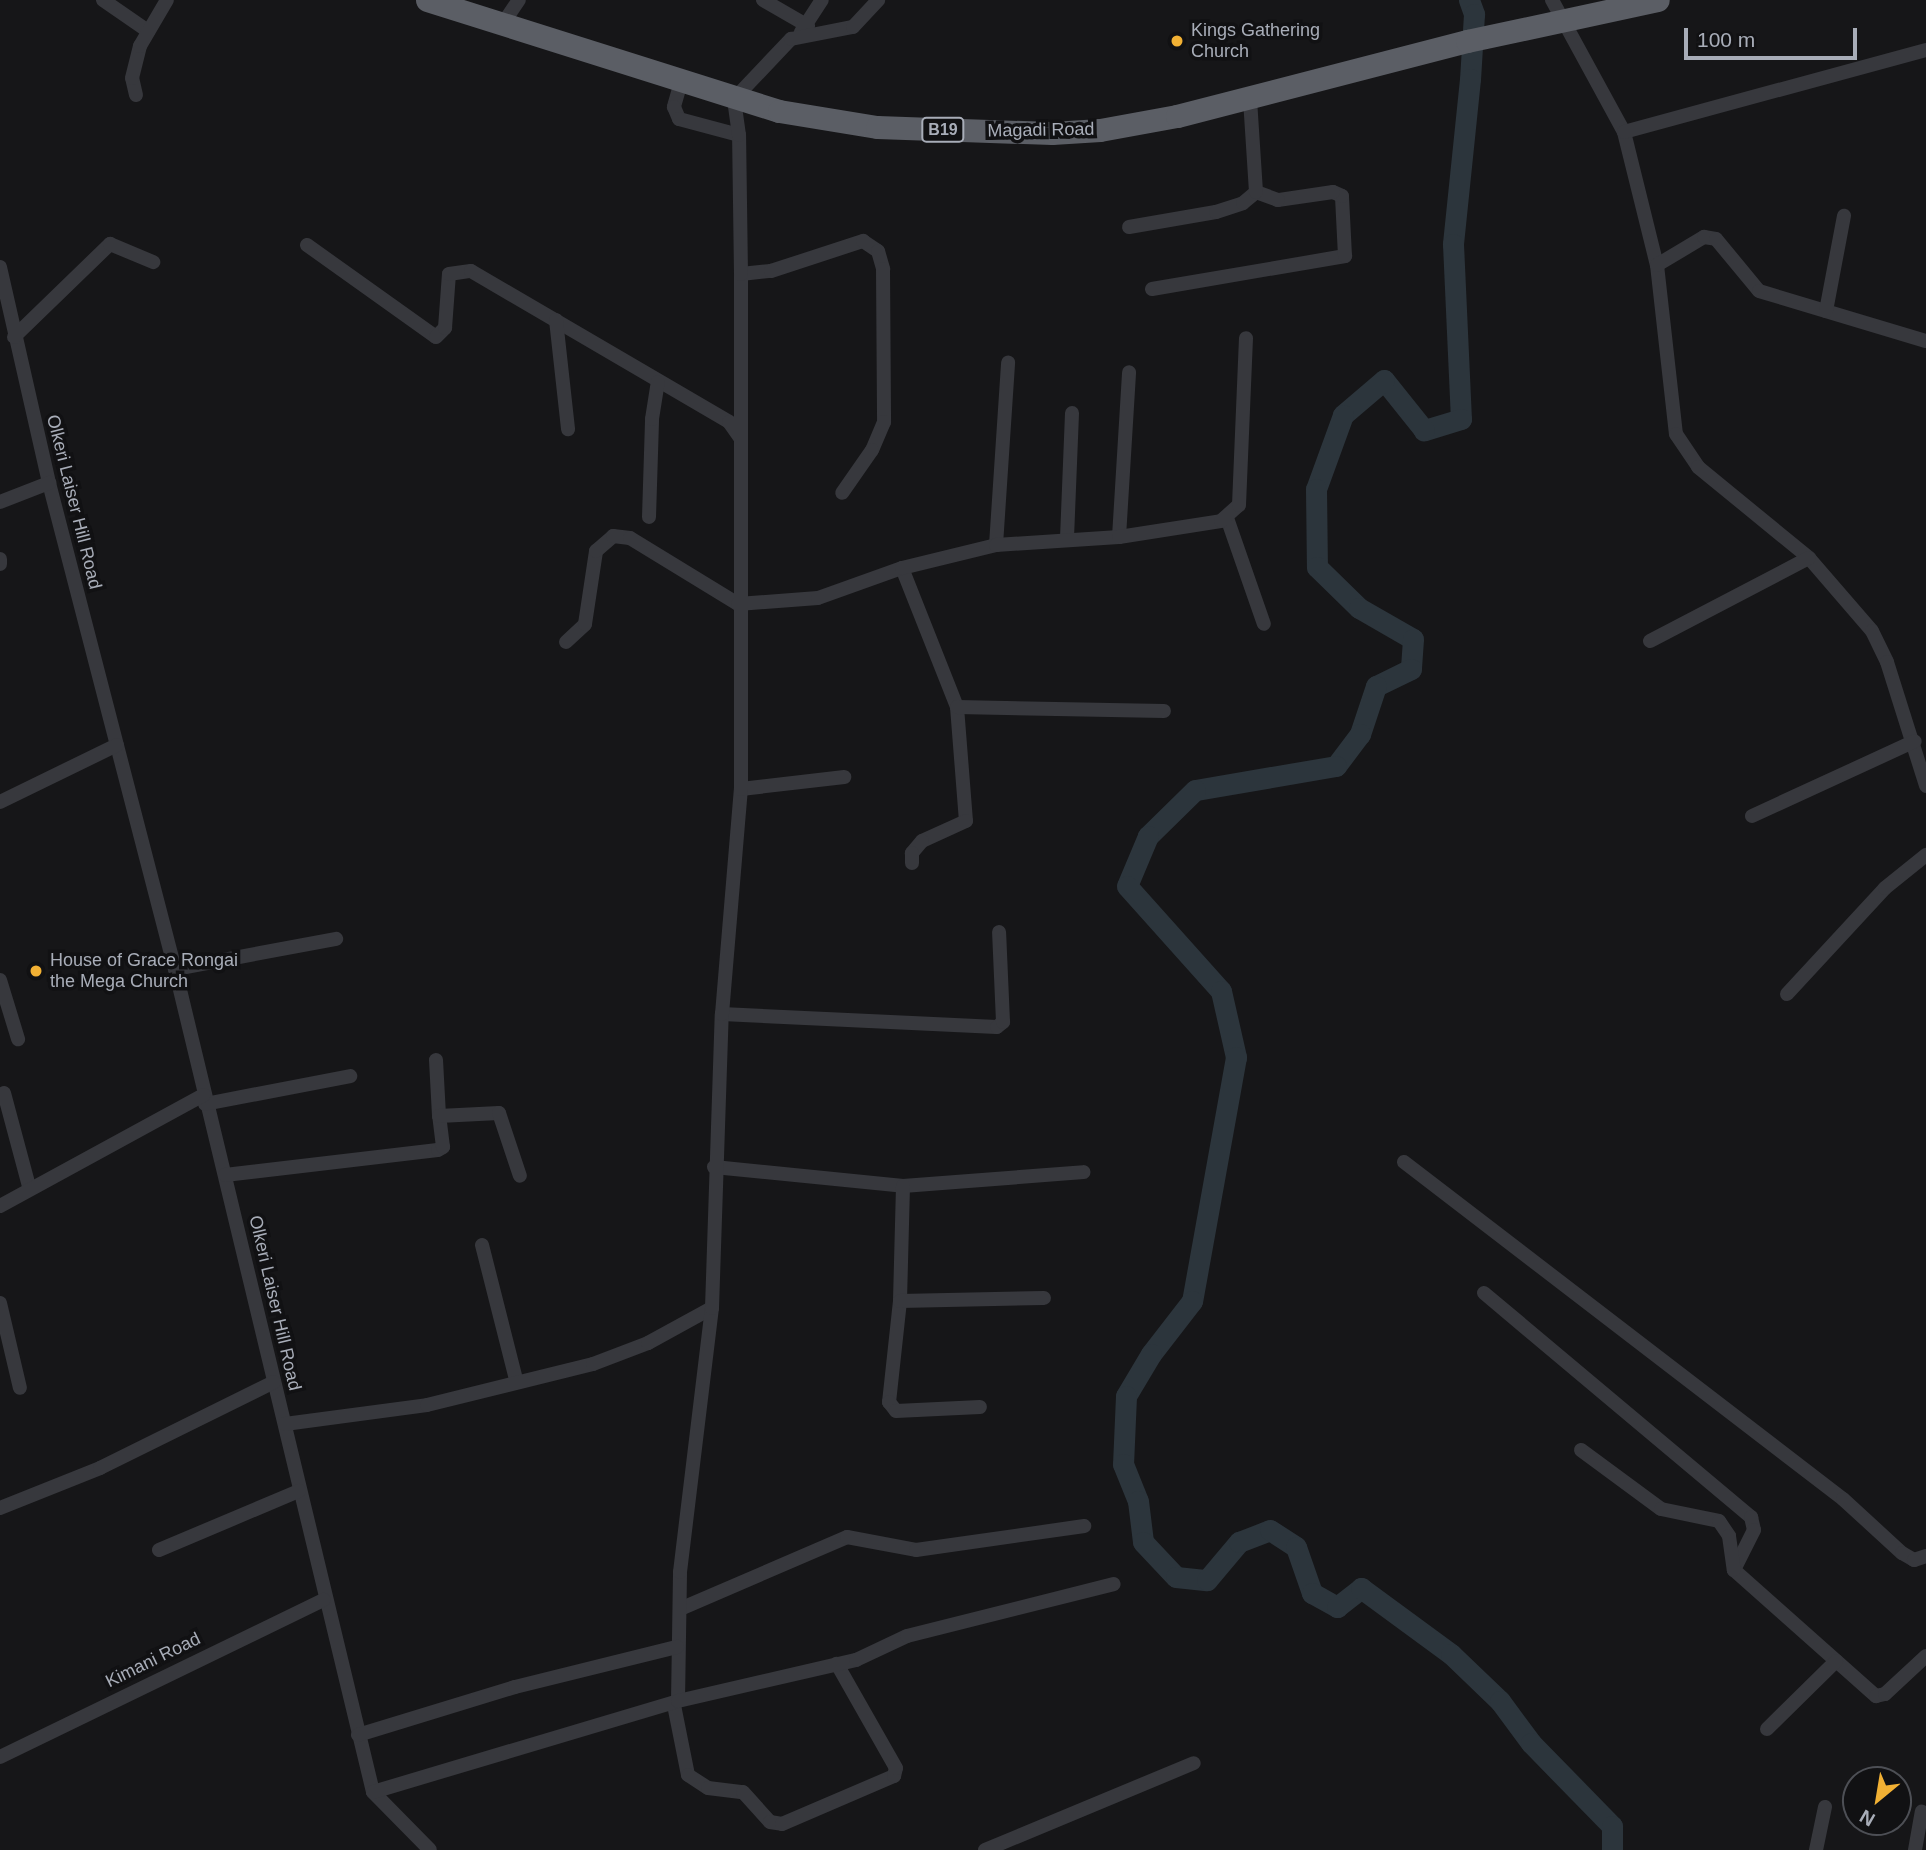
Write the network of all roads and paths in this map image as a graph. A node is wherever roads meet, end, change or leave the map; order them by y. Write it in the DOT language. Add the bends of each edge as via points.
graph roads {
  1 [pos="103,0"];
  2 [pos="167,0"];
  3 [pos="427,0"];
  4 [pos="519,0"];
  5 [pos="763,0"];
  6 [pos="822,0"];
  7 [pos="878,0"];
  8 [pos="1656,0"];
  9 [pos="1556,9"];
  10 [pos="502,24"];
  11 [pos="808,26"];
  12 [pos="148,31"];
  13 [pos="791,39"];
  14 [pos="1926,50"];
  15 [pos="681,82"];
  16 [pos="136,95"];
  17 [pos="1250,98"];
  18 [pos="734,99"];
  19 [pos="1624,132"];
  20 [pos="739,135"];
  21 [pos="1256,192"];
  22 [pos="1844,216"];
  23 [pos="1129,227"];
  24 [pos="307,245"];
  25 [pos="153,262"];
  26 [pos="1657,265"];
  27 [pos="0,267"];
  28 [pos="741,274"];
  29 [pos="1152,289"];
  30 [pos="1826,311"];
  31 [pos="556,320"];
  32 [pos="14,337"];
  33 [pos="1246,338"];
  34 [pos="1926,341"];
  35 [pos="1008,362"];
  36 [pos="1129,372"];
  37 [pos="658,382"];
  38 [pos="1072,413"];
  39 [pos="568,429"];
  40 [pos="740,438"];
  41 [pos="49,483"];
  42 [pos="842,493"];
  43 [pos="0,502"];
  44 [pos="649,517"];
  45 [pos="1227,517"];
  46 [pos="1119,537"];
  47 [pos="1067,538"];
  48 [pos="996,545"];
  49 [pos="1809,558"];
  50 [pos="902,568"];
  51 [pos="738,604"];
  52 [pos="1264,624"];
  53 [pos="1650,641"];
  54 [pos="566,642"];
  55 [pos="957,707"];
  56 [pos="1164,711"];
  57 [pos="1915,741"];
  58 [pos="117,745"];
  59 [pos="844,776"];
  60 [pos="1926,786"];
  61 [pos="741,789"];
  62 [pos="0,802"];
  63 [pos="1752,816"];
  64 [pos="1926,855"];
  65 [pos="912,863"];
  66 [pos="999,932"];
  67 [pos="336,939"];
  68 [pos="175,969"];
  69 [pos="0,980"];
  70 [pos="1787,994"];
  71 [pos="722,1014"];
  72 [pos="18,1039"];
  73 [pos="436,1060"];
  74 [pos="350,1076"];
  75 [pos="4,1093"];
  76 [pos="205,1099"];
  77 [pos="439,1116"];
  78 [pos="1405,1162"];
  79 [pos="714,1167"];
  80 [pos="1083,1172"];
  81 [pos="225,1175"];
  82 [pos="520,1176"];
  83 [pos="29,1186"];
  84 [pos="903,1186"];
  85 [pos="0,1206"];
  86 [pos="482,1245"];
  87 [pos="1484,1293"];
  88 [pos="1044,1298"];
  89 [pos="900,1301"];
  90 [pos="0,1303"];
  91 [pos="712,1308"];
  92 [pos="516,1379"];
  93 [pos="274,1382"];
  94 [pos="20,1388"];
  95 [pos="981,1408"];
  96 [pos="285,1424"];
  97 [pos="1581,1450"];
  98 [pos="299,1491"];
  99 [pos="0,1508"];
  100 [pos="1084,1526"];
  101 [pos="159,1550"];
  102 [pos="1926,1556"];
  103 [pos="1734,1570"];
  104 [pos="1114,1584"];
  105 [pos="324,1600"];
  106 [pos="680,1609"];
  107 [pos="677,1647"];
  108 [pos="1926,1656"];
  109 [pos="1836,1661"];
  110 [pos="837,1664"];
  111 [pos="676,1703"];
  112 [pos="1767,1729"];
  113 [pos="358,1735"];
  114 [pos="0,1757"];
  115 [pos="1194,1763"];
  116 [pos="373,1792"];
  117 [pos="1825,1807"];
  118 [pos="1922,1812"];
  119 [pos="430,1850"];
  120 [pos="985,1850"];
  121 [pos="1816,1850"];
  122 [pos="1915,1850"];
  1 -- 12 [label="street"];
  2 -- 12 [label="street"];
  3 -- 10 [label="highway, Magadi Road / B19"];
  4 -- 10 [label="street"];
  5 -- 11 [label="street"];
  6 -- 11 [label="street"];
  7 -- 13 [label="street" via="853,27"];
  8 -- 9 [label="highway, Magadi Road / B19"];
  9 -- 17 [label="highway, Magadi Road / B19" via="1514,31"];
  9 -- 19 [label="street"];
  10 -- 15 [label="highway, Magadi Road / B19"];
  11 -- 13 [label="street"];
  12 -- 16 [label="street" via="132,78"];
  13 -- 18 [label="street"];
  14 -- 19 [label="street"];
  15 -- 18 [label="highway, Magadi Road / B19"];
  15 -- 20 [label="street" via="674,107 679,119"];
  17 -- 18 [label="highway, Magadi Road / B19" via="1100,130 1052,133 877,127"];
  17 -- 21 [label="street"];
  18 -- 20 [label="street"];
  19 -- 26 [label="street"];
  20 -- 28 [label="street"];
  21 -- 23 [label="street" via="1243,203 1216,212"];
  21 -- 29 [label="street" via="1278,200 1333,192 1342,196 1344,258"];
  22 -- 30 [label="street"];
  24 -- 31 [label="street" via="436,337 445,328 452,271 471,271"];
  25 -- 32 [label="street" via="110,244"];
  26 -- 30 [label="street" via="1704,237 1716,239 1759,290"];
  26 -- 49 [label="street" via="1673,411 1686,454"];
  27 -- 32 [label="street, Olkeri Laiser Hill Road"];
  28 -- 40 [label="street"];
  28 -- 42 [label="street" via="771,271 863,241 878,251 883,269 884,422"];
  30 -- 34 [label="street"];
  31 -- 37 [label="street"];
  31 -- 39 [label="street"];
  32 -- 41 [label="street, Olkeri Laiser Hill Road"];
  33 -- 45 [label="street" via="1239,505"];
  35 -- 48 [label="street"];
  36 -- 46 [label="street"];
  37 -- 40 [label="street" via="729,422"];
  37 -- 44 [label="street" via="652,419"];
  38 -- 47 [label="street"];
  40 -- 51 [label="street"];
  41 -- 43 [label="street"];
  41 -- 58 [label="street, Olkeri Laiser Hill Road"];
  45 -- 46 [label="street"];
  45 -- 52 [label="street"];
  46 -- 47 [label="street"];
  47 -- 48 [label="street"];
  48 -- 50 [label="street"];
  49 -- 53 [label="street"];
  49 -- 57 [label="street" via="1872,631"];
  50 -- 51 [label="street" via="818,598"];
  50 -- 55 [label="street"];
  51 -- 54 [label="street" via="630,538 613,536 596,551 585,624"];
  51 -- 61 [label="street"];
  55 -- 56 [label="street"];
  55 -- 65 [label="street" via="966,824 922,841 912,853"];
  57 -- 60 [label="street"];
  57 -- 63 [label="street"];
  58 -- 62 [label="street"];
  58 -- 68 [label="street, Olkeri Laiser Hill Road"];
  59 -- 61 [label="street"];
  61 -- 71 [label="street"];
  64 -- 70 [label="street" via="1885,888"];
  66 -- 71 [label="street" via="1003,1021 997,1027"];
  67 -- 68 [label="street"];
  68 -- 76 [label="street, Olkeri Laiser Hill Road"];
  69 -- 72 [label="street"];
  71 -- 79 [label="street"];
  73 -- 77 [label="street"];
  74 -- 76 [label="street"];
  75 -- 83 [label="street"];
  76 -- 81 [label="street, Olkeri Laiser Hill Road"];
  76 -- 83 [label="street"];
  77 -- 81 [label="street" via="443,1147 438,1150"];
  77 -- 82 [label="street" via="502,1115"];
  78 -- 102 [label="street" via="1843,1499 1902,1553 1914,1560"];
  79 -- 84 [label="street"];
  79 -- 91 [label="street"];
  80 -- 84 [label="street"];
  81 -- 93 [label="street, Olkeri Laiser Hill Road"];
  83 -- 85 [label="street"];
  84 -- 89 [label="street"];
  86 -- 92 [label="street"];
  87 -- 103 [label="street" via="1751,1517 1754,1530"];
  88 -- 89 [label="street"];
  89 -- 95 [label="street" via="889,1402 893,1408"];
  90 -- 94 [label="street"];
  91 -- 92 [label="street" via="648,1343 593,1364"];
  91 -- 106 [label="street" via="680,1572"];
  92 -- 96 [label="street" via="427,1405"];
  93 -- 96 [label="street, Olkeri Laiser Hill Road"];
  93 -- 99 [label="street" via="100,1468"];
  96 -- 98 [label="street, Olkeri Laiser Hill Road"];
  97 -- 103 [label="street" via="1661,1509 1719,1521 1730,1536"];
  98 -- 101 [label="street"];
  98 -- 105 [label="street, Olkeri Laiser Hill Road"];
  100 -- 106 [label="street" via="916,1550 848,1537"];
  103 -- 109 [label="street"];
  104 -- 110 [label="street" via="906,1636"];
  105 -- 113 [label="street, Olkeri Laiser Hill Road"];
  105 -- 114 [label="street, Kimani Road"];
  106 -- 107 [label="street"];
  107 -- 111 [label="street"];
  107 -- 113 [label="street" via="515,1687"];
  108 -- 109 [label="street" via="1885,1695 1876,1696"];
  109 -- 112 [label="street"];
  110 -- 111 [label="street"];
  110 -- 111 [label="street" via="896,1768 894,1776 782,1824 770,1822 743,1792 708,1788 688,1775"];
  111 -- 116 [label="street"];
  113 -- 116 [label="street, Olkeri Laiser Hill Road"];
  115 -- 120 [label="street"];
  116 -- 119 [label="street, Olkeri Laiser Hill Road"];
  117 -- 121 [label="street"];
  118 -- 122 [label="street"];
}
